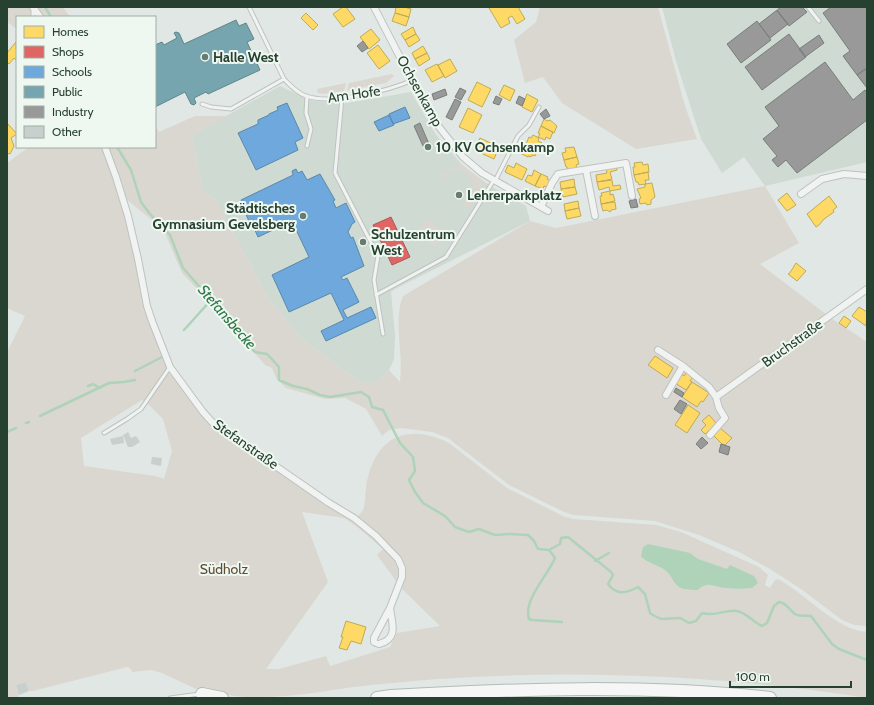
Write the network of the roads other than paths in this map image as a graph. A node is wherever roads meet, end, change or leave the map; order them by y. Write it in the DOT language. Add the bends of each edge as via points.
graph roads {
  1 [pos="33,7"];
  2 [pos="249,7"];
  3 [pos="374,7"];
  4 [pos="808,7"];
  5 [pos="39,16"];
  6 [pos="819,21"];
  7 [pos="284,79"];
  8 [pos="413,80"];
  9 [pos="307,96"];
  10 [pos="342,98"];
  11 [pos="202,104"];
  12 [pos="539,107"];
  13 [pos="307,146"];
  14 [pos="105,148"];
  15 [pos="586,170"];
  16 [pos="867,176"];
  17 [pos="495,180"];
  18 [pos="801,194"];
  19 [pos="632,196"];
  20 [pos="542,207"];
  21 [pos="548,211"];
  22 [pos="595,216"];
  23 [pos="867,289"];
  24 [pos="376,295"];
  25 [pos="383,334"];
  26 [pos="658,350"];
  27 [pos="683,366"];
  28 [pos="170,367"];
  29 [pos="666,395"];
  30 [pos="716,397"];
  31 [pos="104,433"];
  32 [pos="710,435"];
  33 [pos="390,608"];
  34 [pos="202,694"];
  35 [pos="170,698"];
  36 [pos="222,698"];
  37 [pos="377,698"];
  38 [pos="770,698"];
  1 -- 5 [label="street"];
  2 -- 7 [label="lane, Am Hofe"];
  3 -- 8 [label="street, Ochsenkamp"];
  4 -- 6 [label="lane"];
  7 -- 9 [label="lane, Am Hofe"];
  7 -- 11 [label="lane" via="231,109"];
  8 -- 10 [label="lane, Am Hofe" via="382,91"];
  8 -- 17 [label="street, Ochsenkamp" via="431,117 444,134 463,157"];
  9 -- 10 [label="lane, Am Hofe" via="319,99"];
  9 -- 13 [label="lane" via="306,113 312,129"];
  10 -- 24 [label="lane" via="335,173 378,256 374,280"];
  12 -- 17 [label="lane" via="529,125 518,136"];
  14 -- 28 [label="street, Stefanstraße" via="128,216 147,306"];
  15 -- 19 [label="street" via="626,163"];
  15 -- 20 [label="street" via="558,174"];
  15 -- 22 [label="street"];
  16 -- 18 [label="street" via="844,174 822,180"];
  17 -- 20 [label="street, Ochsenkamp"];
  17 -- 24 [label="lane" via="446,257"];
  20 -- 21 [label="street, Ochsenkamp"];
  23 -- 30 [label="street, Bruchstraße"];
  24 -- 25 [label="lane"];
  26 -- 27 [label="street"];
  27 -- 29 [label="street"];
  27 -- 30 [label="street" via="709,387"];
  28 -- 31 [label="lane" via="141,408"];
  28 -- 33 [label="street, Stefanstraße" via="212,422 354,518 398,559 402,577"];
  30 -- 32 [label="street" via="725,418"];
  33 -- 33 [label="street, Stefanstraße" via="374,638 374,642 379,644 390,639 393,633"];
  34 -- 35 [label="lane"];
  34 -- 36 [label="highway"];
  37 -- 38 [label="highway" via="499,690 562,689 649,690"];
}
